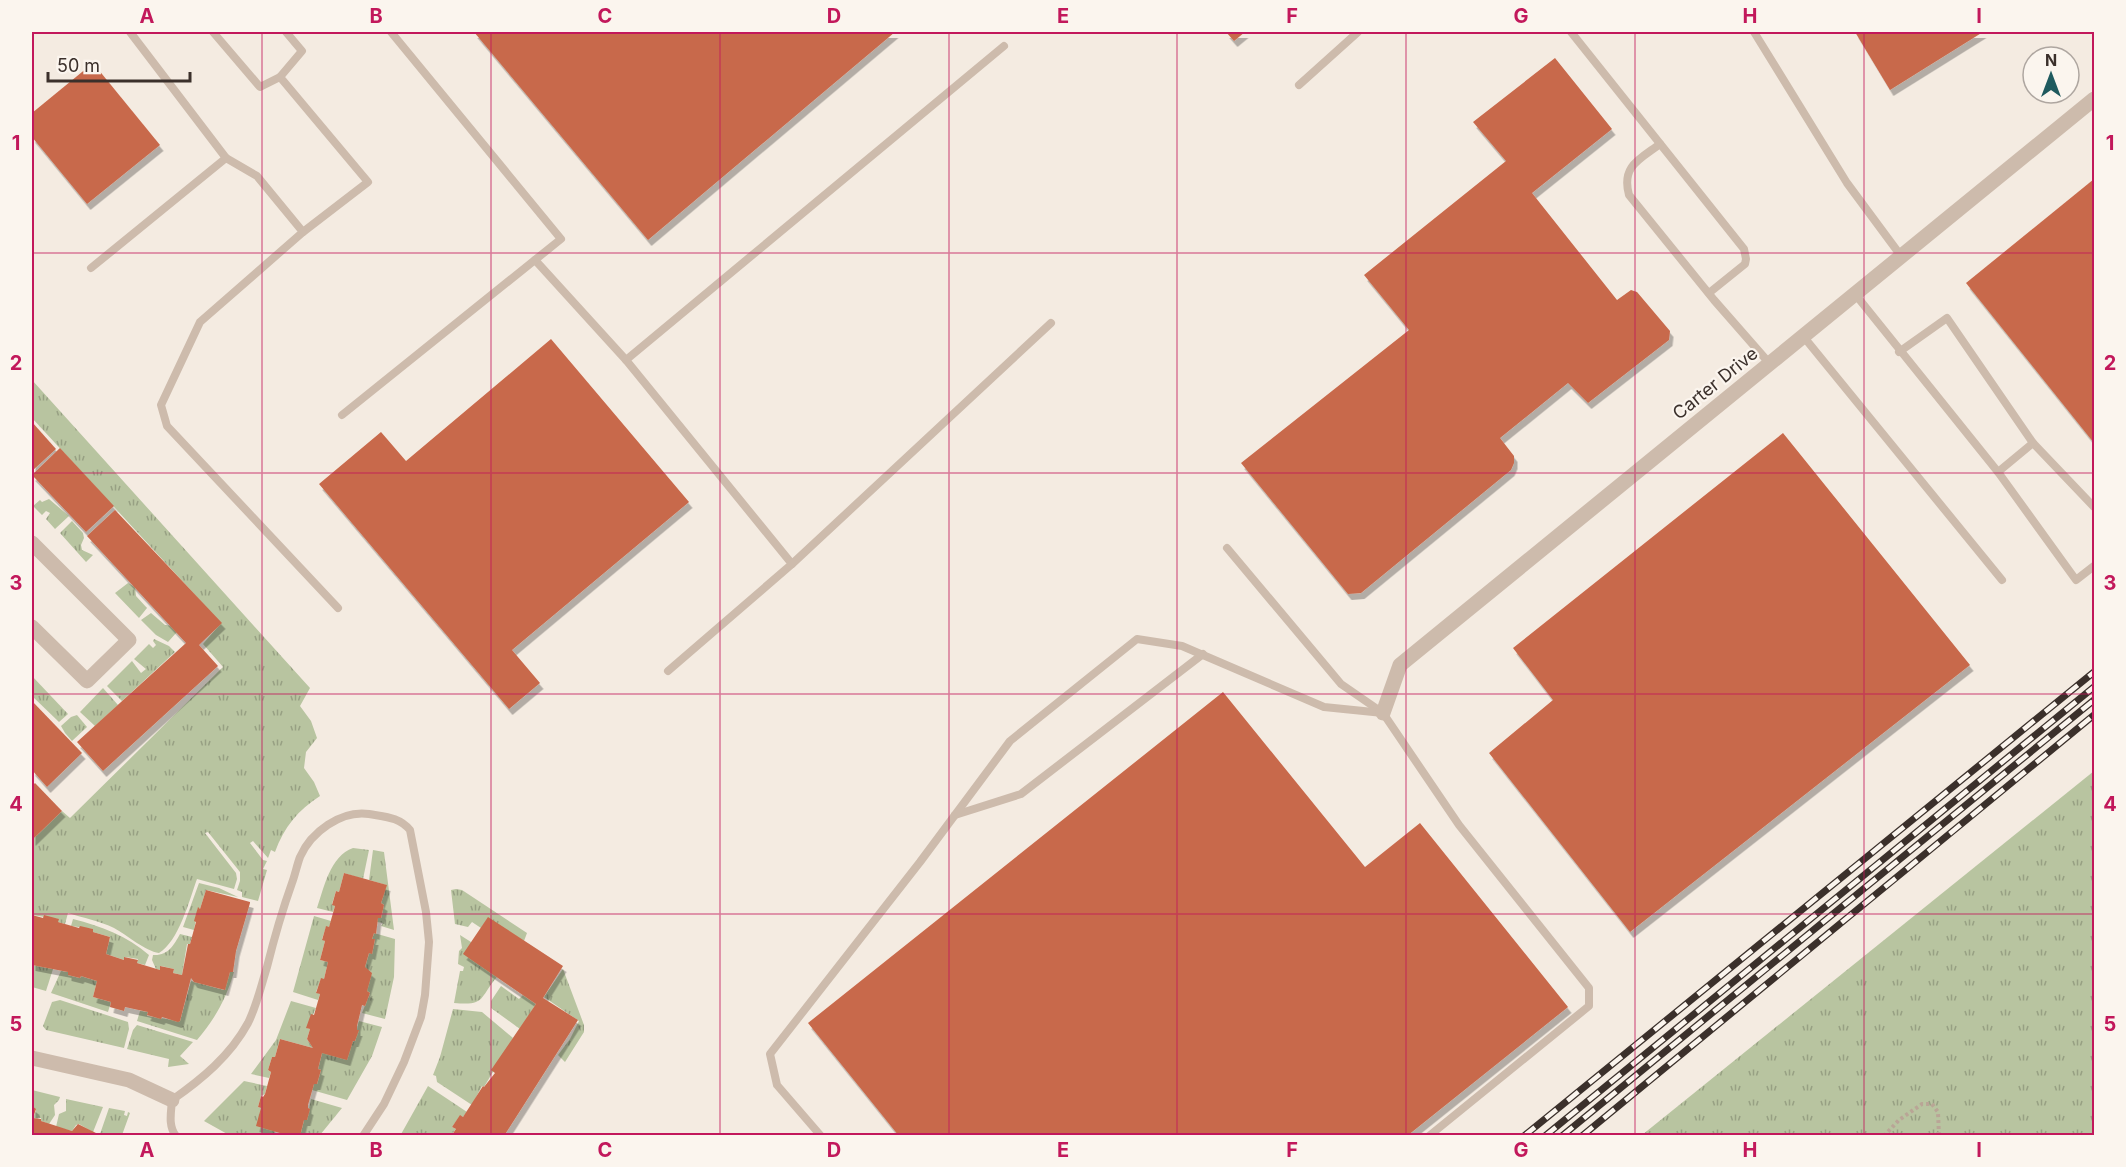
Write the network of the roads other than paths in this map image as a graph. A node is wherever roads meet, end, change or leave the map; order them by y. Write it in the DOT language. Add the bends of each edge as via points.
graph roads {
  1 [pos="130,32"];
  2 [pos="213,32"];
  3 [pos="286,32"];
  4 [pos="391,32"];
  5 [pos="1358,32"];
  6 [pos="1571,32"];
  7 [pos="1754,32"];
  8 [pos="1004,46"];
  9 [pos="280,77"];
  10 [pos="1299,84"];
  11 [pos="2094,99"];
  12 [pos="1660,144"];
  13 [pos="226,158"];
  14 [pos="303,231"];
  15 [pos="1901,256"];
  16 [pos="535,260"];
  17 [pos="91,268"];
  18 [pos="1709,293"];
  19 [pos="1855,294"];
  20 [pos="1051,323"];
  21 [pos="1803,336"];
  22 [pos="1899,352"];
  23 [pos="626,360"];
  24 [pos="1770,364"];
  25 [pos="342,416"];
  26 [pos="2033,443"];
  27 [pos="1998,472"];
  28 [pos="2094,507"];
  29 [pos="32,543"];
  30 [pos="1227,548"];
  31 [pos="792,564"];
  32 [pos="2094,566"];
  33 [pos="2002,580"];
  34 [pos="338,608"];
  35 [pos="32,627"];
  36 [pos="1203,654"];
  37 [pos="668,671"];
  38 [pos="1383,713"];
  39 [pos="955,815"];
  40 [pos="32,1058"];
  41 [pos="172,1100"];
  42 [pos="176,1136"];
  43 [pos="363,1136"];
  44 [pos="821,1136"];
  45 [pos="1429,1136"];
  1 -- 13 [label="lane"];
  2 -- 9 [label="lane" via="260,87"];
  3 -- 9 [label="lane" via="302,51"];
  4 -- 16 [label="lane" via="561,239"];
  5 -- 10 [label="lane"];
  6 -- 12 [label="lane"];
  7 -- 15 [label="lane" via="1847,183"];
  8 -- 23 [label="lane"];
  9 -- 14 [label="lane" via="368,182"];
  11 -- 15 [label="street, Carter Drive"];
  12 -- 18 [label="lane" via="1633,164 1627,179 1629,195"];
  12 -- 18 [label="lane" via="1746,254 1744,264"];
  13 -- 14 [label="lane" via="257,176"];
  13 -- 17 [label="lane"];
  14 -- 34 [label="lane" via="200,322 161,405 167,426"];
  15 -- 19 [label="street, Carter Drive"];
  16 -- 23 [label="lane"];
  16 -- 25 [label="lane"];
  18 -- 24 [label="lane"];
  19 -- 21 [label="street, Carter Drive"];
  19 -- 22 [label="lane"];
  20 -- 31 [label="lane"];
  21 -- 24 [label="street, Carter Drive"];
  21 -- 33 [label="lane"];
  22 -- 26 [label="lane" via="1947,318"];
  22 -- 27 [label="lane"];
  23 -- 31 [label="lane"];
  24 -- 38 [label="street, Carter Drive" via="1400,665"];
  26 -- 27 [label="lane"];
  26 -- 28 [label="lane"];
  27 -- 32 [label="lane" via="2076,580"];
  29 -- 35 [label="street" via="129,640 87,681"];
  30 -- 38 [label="lane" via="1341,684"];
  31 -- 37 [label="lane"];
  36 -- 38 [label="lane" via="1324,707"];
  36 -- 39 [label="lane" via="1021,794"];
  36 -- 39 [label="lane" via="1182,646 1137,639 1010,741"];
  38 -- 45 [label="lane" via="1459,825 1589,988 1589,1006"];
  39 -- 44 [label="lane" via="770,1054 777,1085"];
  40 -- 41 [label="street" via="129,1080"];
  41 -- 42 [label="lane" via="170,1121"];
  41 -- 43 [label="lane" via="219,1062 247,1024 256,1006 300,857 309,843 333,821 348,816 364,813 392,818 403,822 413,838 429,942 425,995 421,1017 398,1075"];
}
